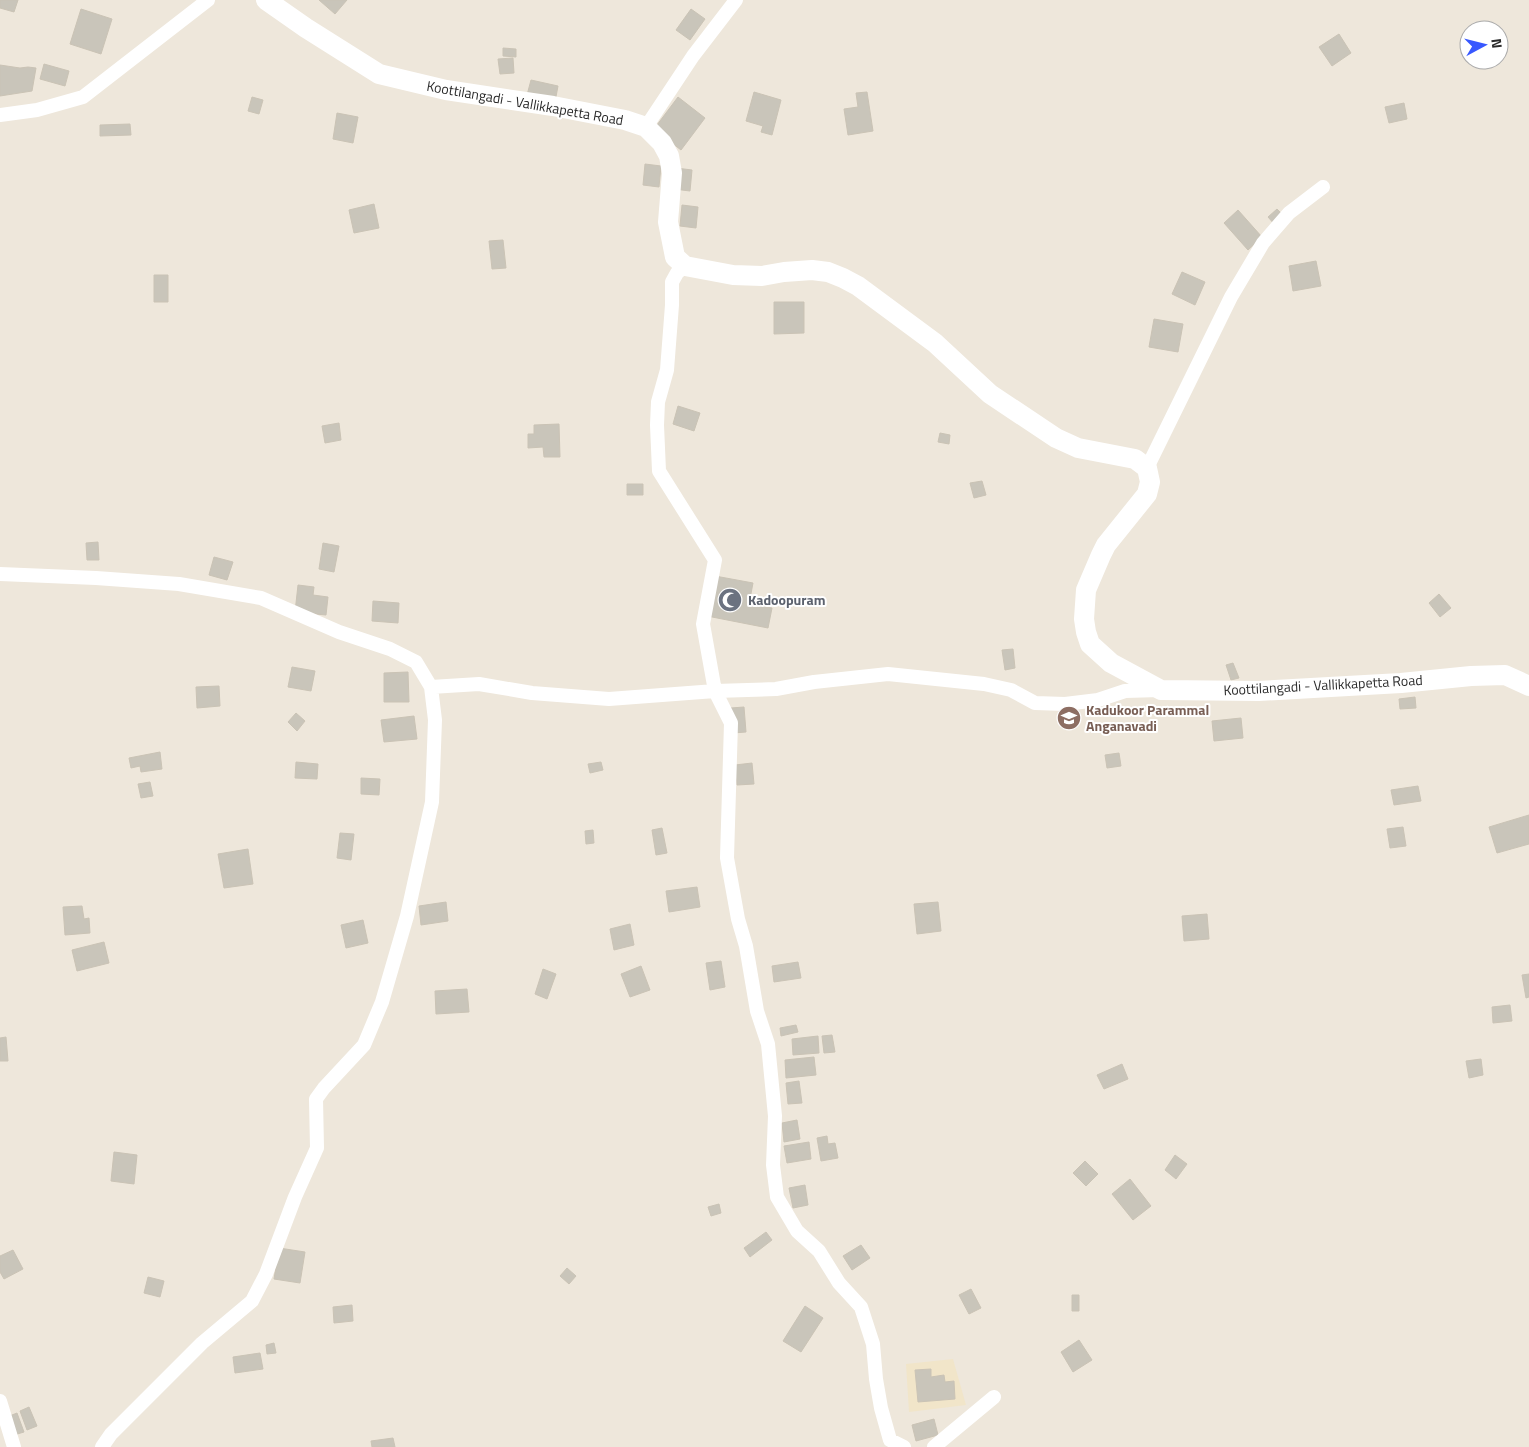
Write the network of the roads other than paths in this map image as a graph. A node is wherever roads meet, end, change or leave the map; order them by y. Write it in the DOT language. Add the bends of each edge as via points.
graph roads {
  1 [pos="208,0"];
  2 [pos="266,0"];
  3 [pos="730,3"];
  4 [pos="0,115"];
  5 [pos="646,128"];
  6 [pos="1323,187"];
  7 [pos="685,266"];
  8 [pos="1147,468"];
  9 [pos="0,574"];
  10 [pos="1529,686"];
  11 [pos="432,687"];
  12 [pos="1160,690"];
  13 [pos="715,691"];
  14 [pos="994,1397"];
  15 [pos="0,1400"];
  16 [pos="14,1447"];
  17 [pos="102,1447"];
  18 [pos="904,1447"];
  19 [pos="934,1447"];
  1 -- 4 [label="street" via="83,97 36,110"];
  2 -- 5 [label="main road, Koottilangadi - Vallikkapetta Road" via="379,74 446,90 625,120"];
  3 -- 5 [label="street"];
  5 -- 7 [label="main road, Koottilangadi - Vallikkapetta Road" via="670,156 672,173 668,222 675,257"];
  6 -- 8 [label="street" via="1289,213 1263,243 1232,297"];
  7 -- 8 [label="main road" via="733,276 812,270 843,278 935,343 990,394 1056,438 1078,448 1135,459"];
  7 -- 13 [label="street" via="672,282 667,370 658,402 659,471 715,560 703,624"];
  8 -- 12 [label="main road, Koottilangadi - Vallikkapetta Road" via="1150,482 1147,494 1101,555 1086,590 1084,619 1090,644 1100,654"];
  9 -- 11 [label="street" via="179,584 262,598 416,662"];
  10 -- 12 [label="main road, Koottilangadi - Vallikkapetta Road" via="1505,675 1259,691"];
  11 -- 13 [label="street" via="478,684 532,693 609,699"];
  11 -- 17 [label="street" via="432,802 407,916 382,1002 364,1045 316,1099 317,1148 266,1274 252,1301 202,1343 111,1434"];
  12 -- 13 [label="street" via="1125,691 1098,700 1065,704 1035,704 1010,690 984,684 888,674 776,689"];
  13 -- 18 [label="street" via="731,723 727,858 757,1011 768,1044 775,1116 773,1165 777,1197 796,1231 819,1251 839,1283 861,1307 873,1344 876,1380 890,1440"];
  14 -- 19 [label="street"];
  15 -- 16 [label="street"];
}
